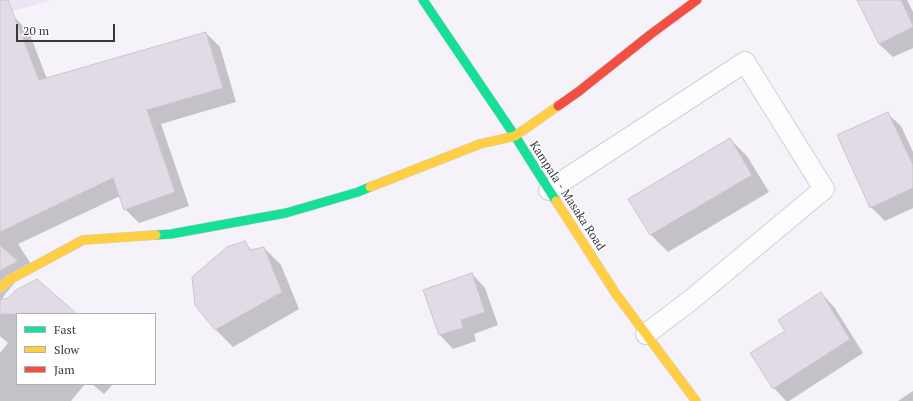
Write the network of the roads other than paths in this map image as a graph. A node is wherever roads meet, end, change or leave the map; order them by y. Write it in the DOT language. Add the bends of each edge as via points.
graph roads {
  1 [pos="423,0"];
  2 [pos="697,0"];
  3 [pos="515,136"];
  4 [pos="549,190"];
  5 [pos="0,288"];
  6 [pos="646,334"];
  7 [pos="696,401"];
  1 -- 3 [label="street, Kampala - Masaka Road"];
  2 -- 3 [label="street" via="578,92"];
  3 -- 4 [label="street, Kampala - Masaka Road"];
  3 -- 5 [label="street" via="480,144 358,192 286,213 171,234 83,240 9,280"];
  4 -- 6 [label="street, Kampala - Masaka Road" via="616,294"];
  4 -- 6 [label="lane" via="745,62 824,190"];
  6 -- 7 [label="street, Kampala - Masaka Road"];
}
